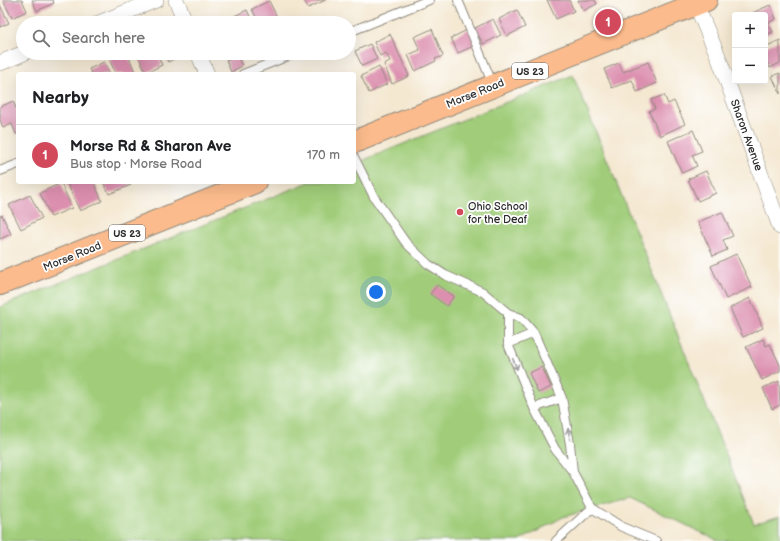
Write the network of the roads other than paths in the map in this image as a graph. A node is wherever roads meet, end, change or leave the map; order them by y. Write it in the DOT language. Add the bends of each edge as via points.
graph roads {
  1 [pos="156,0"];
  2 [pos="176,0"];
  3 [pos="429,0"];
  4 [pos="458,0"];
  5 [pos="699,1"];
  6 [pos="116,16"];
  7 [pos="183,16"];
  8 [pos="356,29"];
  9 [pos="16,56"];
  10 [pos="201,60"];
  11 [pos="278,60"];
  12 [pos="0,63"];
  13 [pos="206,72"];
  14 [pos="248,72"];
  15 [pos="494,85"];
  16 [pos="356,141"];
  17 [pos="356,162"];
  18 [pos="16,165"];
  19 [pos="0,171"];
  20 [pos="250,184"];
  21 [pos="780,227"];
  22 [pos="0,284"];
  23 [pos="508,312"];
  24 [pos="534,333"];
  25 [pos="508,344"];
  26 [pos="562,398"];
  27 [pos="534,408"];
  28 [pos="573,472"];
  29 [pos="592,508"];
  30 [pos="556,541"];
  31 [pos="656,541"];
  1 -- 6 [label="street"];
  2 -- 7 [label="street"];
  3 -- 8 [label="lane"];
  4 -- 15 [label="lane"];
  5 -- 15 [label="main road, Morse Road / US 23"];
  5 -- 21 [label="street, Sharon Avenue"];
  9 -- 12 [label="street"];
  10 -- 13 [label="street"];
  11 -- 14 [label="lane"];
  15 -- 16 [label="main road, Morse Road / US 23"];
  17 -- 23 [label="lane" via="374,197 406,243 428,264 483,292"];
  18 -- 19 [label="lane"];
  20 -- 22 [label="main road, Morse Road / US 23"];
  23 -- 24 [label="lane" via="521,318"];
  23 -- 25 [label="lane"];
  24 -- 25 [label="lane"];
  24 -- 26 [label="lane"];
  25 -- 27 [label="lane, one-way"];
  26 -- 27 [label="lane"];
  28 -- 26 [label="lane, one-way"];
  27 -- 28 [label="lane" via="555,449"];
  28 -- 29 [label="lane"];
  29 -- 30 [label="lane"];
  29 -- 31 [label="lane" via="622,527"];
}
